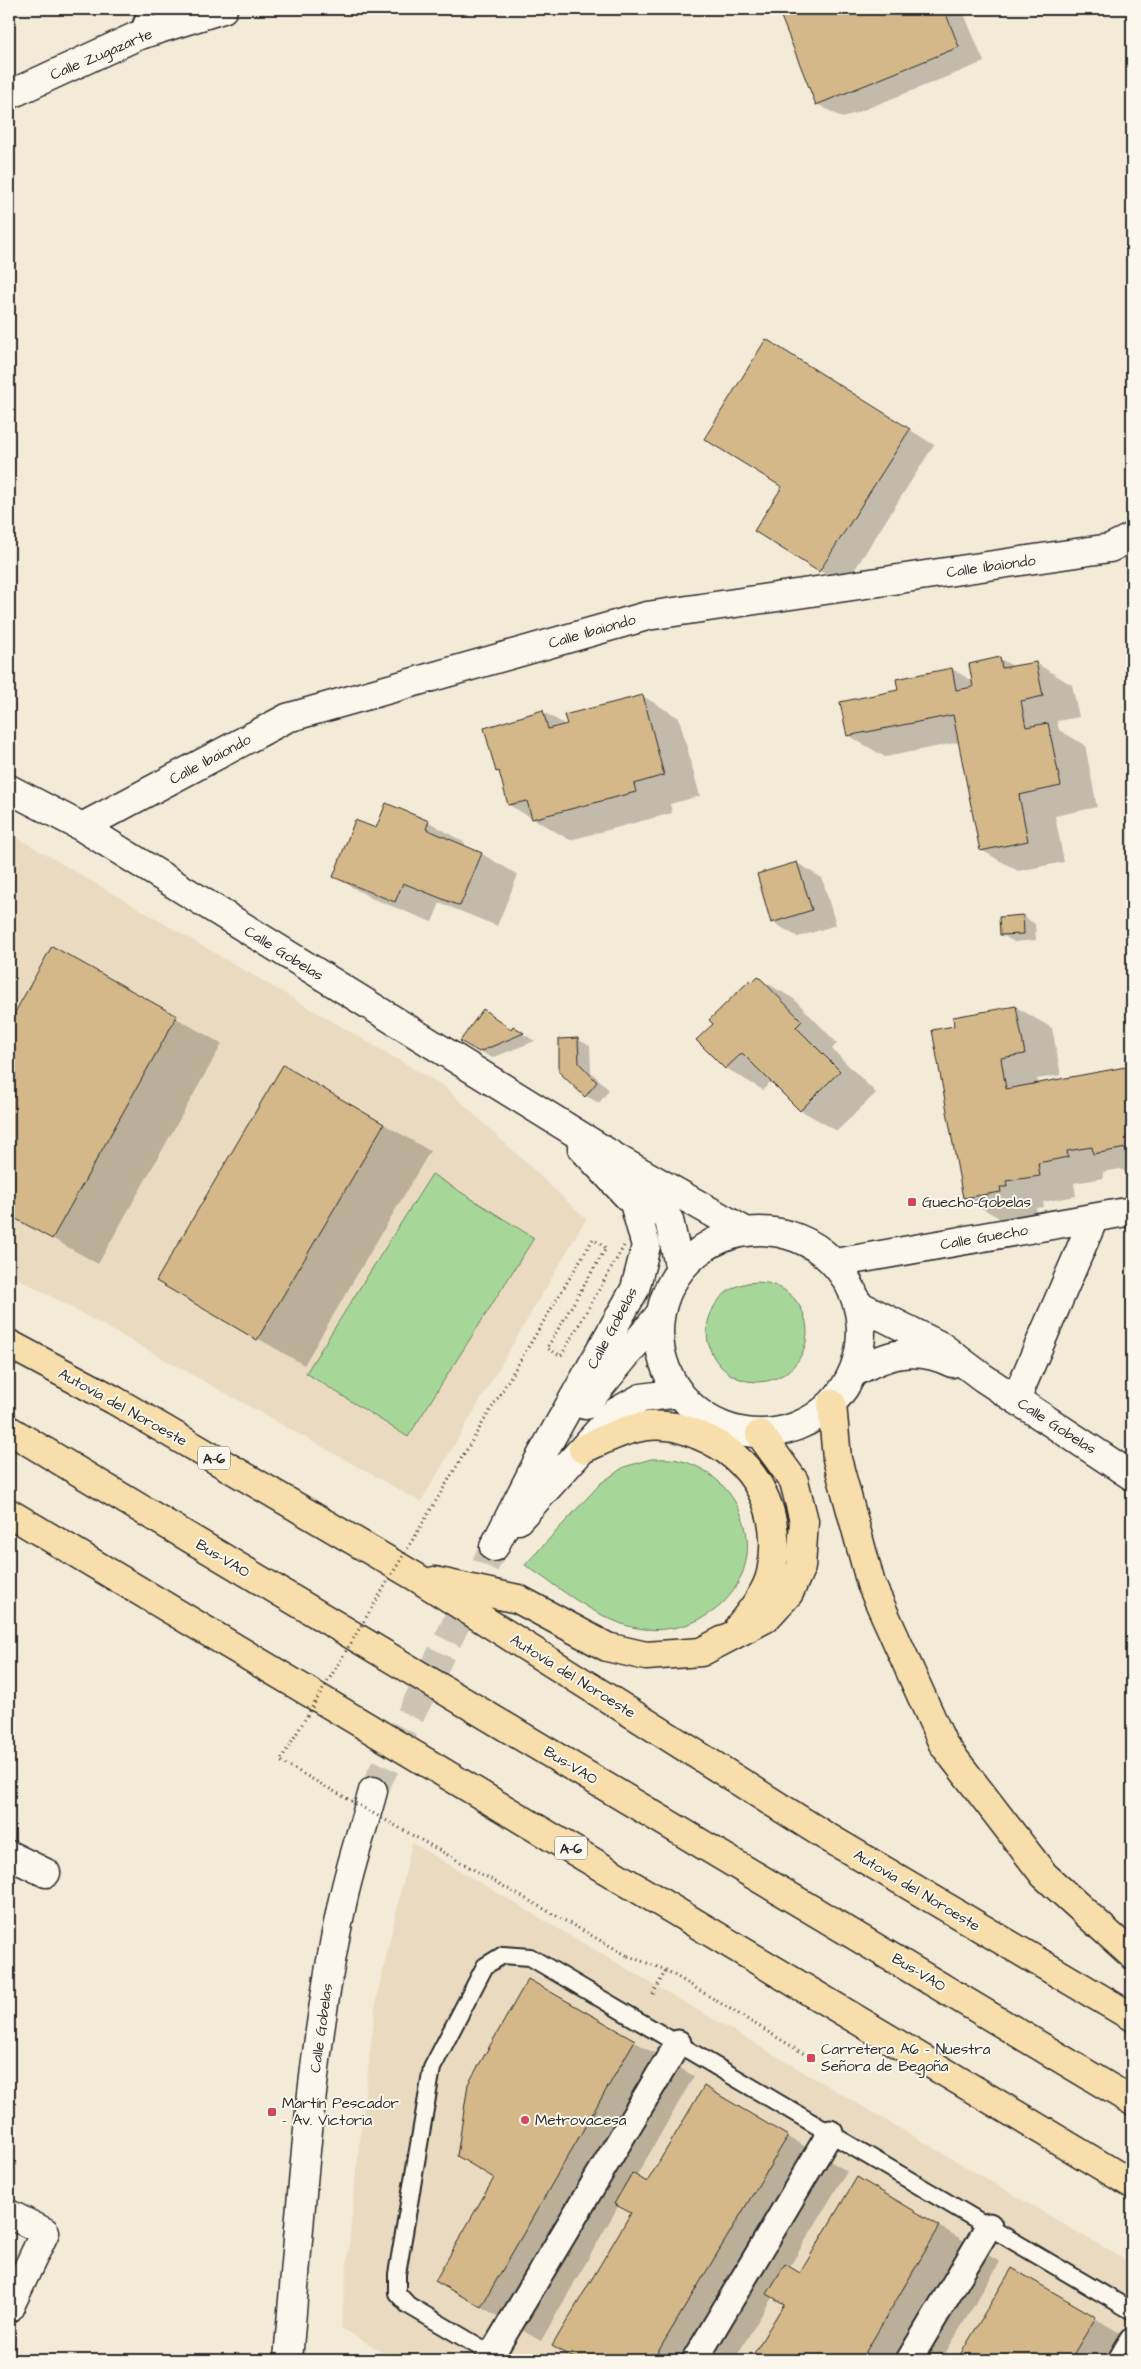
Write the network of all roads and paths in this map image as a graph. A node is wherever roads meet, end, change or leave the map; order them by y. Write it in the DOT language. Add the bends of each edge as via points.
graph roads {
  1 [pos="147,9"];
  2 [pos="223,9"];
  3 [pos="137,36"];
  4 [pos="9,95"];
  5 [pos="1132,537"];
  6 [pos="9,790"];
  7 [pos="82,827"];
  8 [pos="557,1122"];
  9 [pos="621,1161"];
  10 [pos="1132,1211"];
  11 [pos="1094,1218"];
  12 [pos="745,1231"];
  13 [pos="624,1246"];
  14 [pos="835,1263"];
  15 [pos="680,1270"];
  16 [pos="859,1305"];
  17 [pos="660,1314"];
  18 [pos="9,1344"];
  19 [pos="854,1373"];
  20 [pos="982,1377"];
  21 [pos="679,1393"];
  22 [pos="1016,1399"];
  23 [pos="832,1404"];
  24 [pos="9,1430"];
  25 [pos="760,1434"];
  26 [pos="583,1449"];
  27 [pos="537,1463"];
  28 [pos="1132,1476"];
  29 [pos="9,1513"];
  30 [pos="416,1577"];
  31 [pos="733,1634"];
  32 [pos="373,1791"];
  33 [pos="9,1855"];
  34 [pos="46,1873"];
  35 [pos="1132,1955"];
  36 [pos="1132,2017"];
  37 [pos="678,2043"];
  38 [pos="810,2058"];
  39 [pos="1132,2101"];
  40 [pos="830,2133"];
  41 [pos="1132,2184"];
  42 [pos="9,2214"];
  43 [pos="989,2226"];
  44 [pos="9,2308"];
  45 [pos="1132,2311"];
  46 [pos="1132,2340"];
  47 [pos="497,2357"];
  48 [pos="288,2360"];
  49 [pos="695,2360"];
  50 [pos="909,2360"];
  51 [pos="1120,2360"];
  1 -- 3 [label="lane"];
  2 -- 3 [label="street, Calle Zugazarte"];
  3 -- 4 [label="street, Calle Zugazarte"];
  5 -- 7 [label="street, Calle Ibaiondo" via="1110,548 647,616 287,718"];
  6 -- 7 [label="street, Calle Gobelas"];
  7 -- 8 [label="street, Calle Gobelas"];
  8 -- 9 [label="street, Calle Gobelas"];
  8 -- 27 [label="street, Calle Gobelas" via="634,1203 646,1246 635,1289"];
  9 -- 12 [label="street, Calle Gobelas"];
  9 -- 15 [label="street, Calle Gobelas" via="669,1220"];
  10 -- 11 [label="street, Calle Guecho"];
  11 -- 14 [label="street, Calle Guecho"];
  11 -- 22 [label="street"];
  12 -- 14 [label="street" via="778,1232 809,1243"];
  12 -- 15 [label="street" via="698,1251"];
  13 -- 38 [label="path, bridge" via="561,1356 547,1348 606,1248 593,1239 280,1761 628,1956 666,1970"];
  14 -- 16 [label="street"];
  15 -- 17 [label="street" via="667,1290"];
  16 -- 19 [label="street" via="862,1340"];
  16 -- 20 [label="street, Calle Gobelas" via="942,1346"];
  17 -- 21 [label="street" via="659,1342 665,1369"];
  17 -- 27 [label="street, Calle Gobelas"];
  18 -- 30 [label="highway, Autovía del Noroeste / A-6" via="114,1400"];
  19 -- 20 [label="street, Calle Gobelas" via="880,1358 907,1353 938,1356"];
  19 -- 23 [label="street"];
  20 -- 22 [label="street, Calle Gobelas"];
  21 -- 25 [label="street" via="701,1415 729,1429"];
  21 -- 26 [label="street, Calle Gobelas" via="641,1398 627,1404"];
  22 -- 28 [label="street, Calle Gobelas"];
  23 -- 25 [label="street" via="810,1420 786,1430"];
  23 -- 35 [label="highway" via="837,1459 871,1584 943,1744 1044,1875"];
  24 -- 39 [label="highway, Bus-VAO"];
  25 -- 31 [label="highway" via="794,1481 804,1521 801,1567 788,1593 766,1618"];
  26 -- 27 [label="street, Calle Gobelas" via="494,1547"];
  26 -- 31 [label="highway" via="634,1427 669,1426 716,1442 749,1472 764,1495 773,1519 774,1548 771,1576 755,1606"];
  29 -- 41 [label="highway, A-6"];
  30 -- 31 [label="highway" via="518,1599 607,1647 646,1656 701,1652"];
  30 -- 36 [label="highway, Autovía del Noroeste / A-6" via="824,1835"];
  32 -- 48 [label="street, Calle Gobelas" via="342,1903 322,2012 309,2114"];
  33 -- 34 [label="street"];
  37 -- 40 [label="lane"];
  37 -- 47 [label="street"];
  37 -- 47 [label="lane" via="530,1957 503,1955 485,1966 432,2068 397,2274 397,2293 408,2305"];
  40 -- 43 [label="lane"];
  40 -- 49 [label="street"];
  42 -- 44 [label="street" via="46,2232"];
  43 -- 45 [label="lane"];
  43 -- 50 [label="street"];
  46 -- 51 [label="street"];
}
